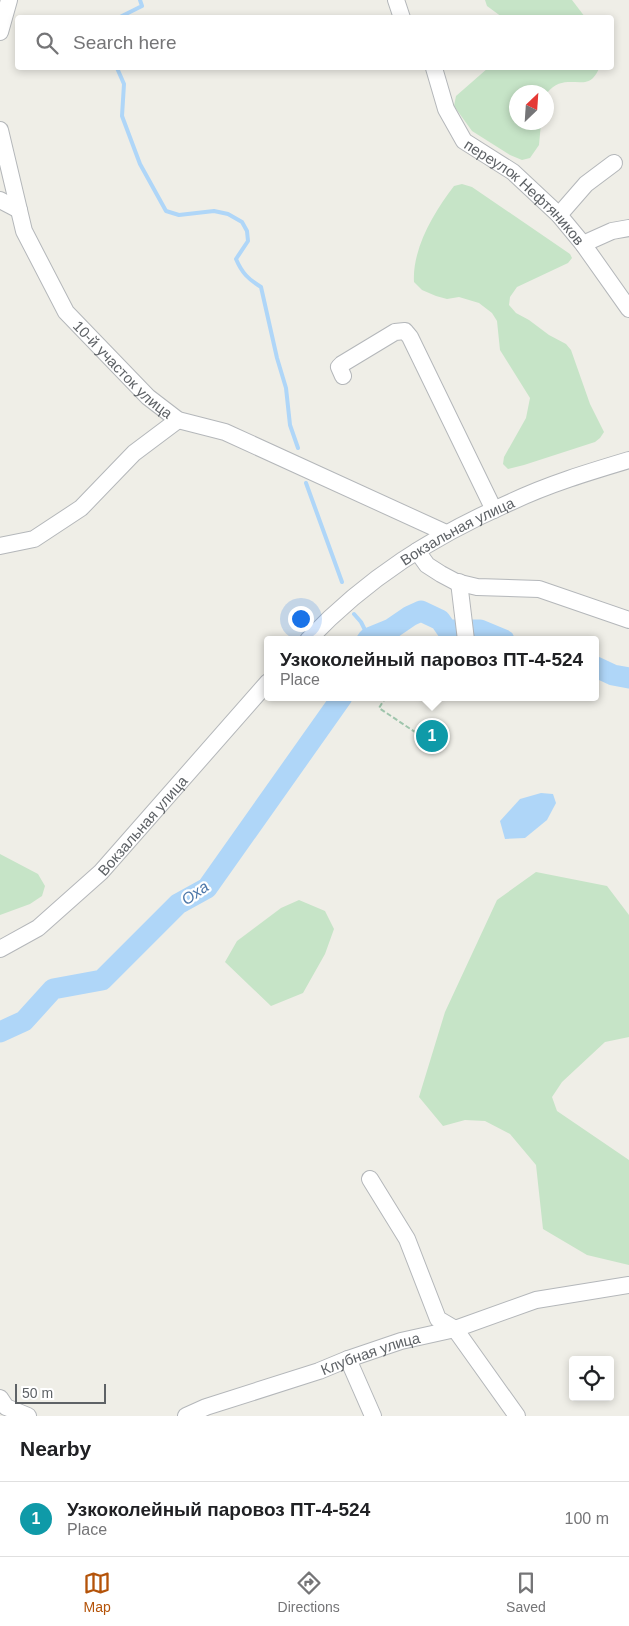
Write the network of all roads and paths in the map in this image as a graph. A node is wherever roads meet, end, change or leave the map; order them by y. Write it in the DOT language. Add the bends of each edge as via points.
graph roads {
  1 [pos="9,0"];
  2 [pos="396,0"];
  3 [pos="401,15"];
  4 [pos="0,32"];
  5 [pos="435,70"];
  6 [pos="0,130"];
  7 [pos="614,163"];
  8 [pos="0,200"];
  9 [pos="19,210"];
  10 [pos="560,215"];
  11 [pos="629,228"];
  12 [pos="584,244"];
  13 [pos="629,309"];
  14 [pos="343,376"];
  15 [pos="178,420"];
  16 [pos="629,460"];
  17 [pos="494,510"];
  18 [pos="446,533"];
  19 [pos="0,546"];
  20 [pos="417,551"];
  21 [pos="459,582"];
  22 [pos="629,620"];
  23 [pos="312,636"];
  24 [pos="465,636"];
  25 [pos="264,687"];
  26 [pos="383,701"];
  27 [pos="421,736"];
  28 [pos="0,949"];
  29 [pos="370,1179"];
  30 [pos="629,1285"];
  31 [pos="454,1329"];
  32 [pos="348,1359"];
  33 [pos="0,1398"];
  34 [pos="28,1416"];
  35 [pos="186,1416"];
  36 [pos="373,1416"];
  37 [pos="517,1416"];
  1 -- 4 [label="street"];
  2 -- 3 [label="street"];
  5 -- 10 [label="street, переулок Нефтяников" via="446,109 464,141 514,172"];
  6 -- 9 [label="street, 10-й участок улица"];
  7 -- 10 [label="street" via="586,184"];
  8 -- 9 [label="street"];
  9 -- 15 [label="street, 10-й участок улица" via="24,231 66,312 148,397"];
  10 -- 12 [label="street, переулок Нефтяников"];
  11 -- 12 [label="street" via="612,231"];
  12 -- 13 [label="street, переулок Нефтяников"];
  14 -- 17 [label="street" via="342,364 395,332 404,331 410,337"];
  15 -- 18 [label="street, 10-й участок улица" via="226,432"];
  15 -- 19 [label="street" via="134,453 81,508 34,539"];
  16 -- 17 [label="street, Вокзальная улица"];
  17 -- 18 [label="street, Вокзальная улица"];
  18 -- 20 [label="street, Вокзальная улица"];
  20 -- 21 [label="street" via="427,565"];
  20 -- 23 [label="street, Вокзальная улица" via="378,576"];
  21 -- 22 [label="street" via="477,587 539,589"];
  21 -- 24 [label="street"];
  25 -- 28 [label="street, Вокзальная улица" via="101,872 38,928"];
  26 -- 27 [label="path" via="379,708"];
  29 -- 31 [label="street" via="407,1239 438,1318"];
  30 -- 31 [label="street, Клубная улица" via="536,1300"];
  31 -- 32 [label="street, Клубная улица"];
  31 -- 37 [label="street"];
  32 -- 35 [label="street, Клубная улица"];
  32 -- 36 [label="street"];
  33 -- 34 [label="street" via="6,1407"];
}
